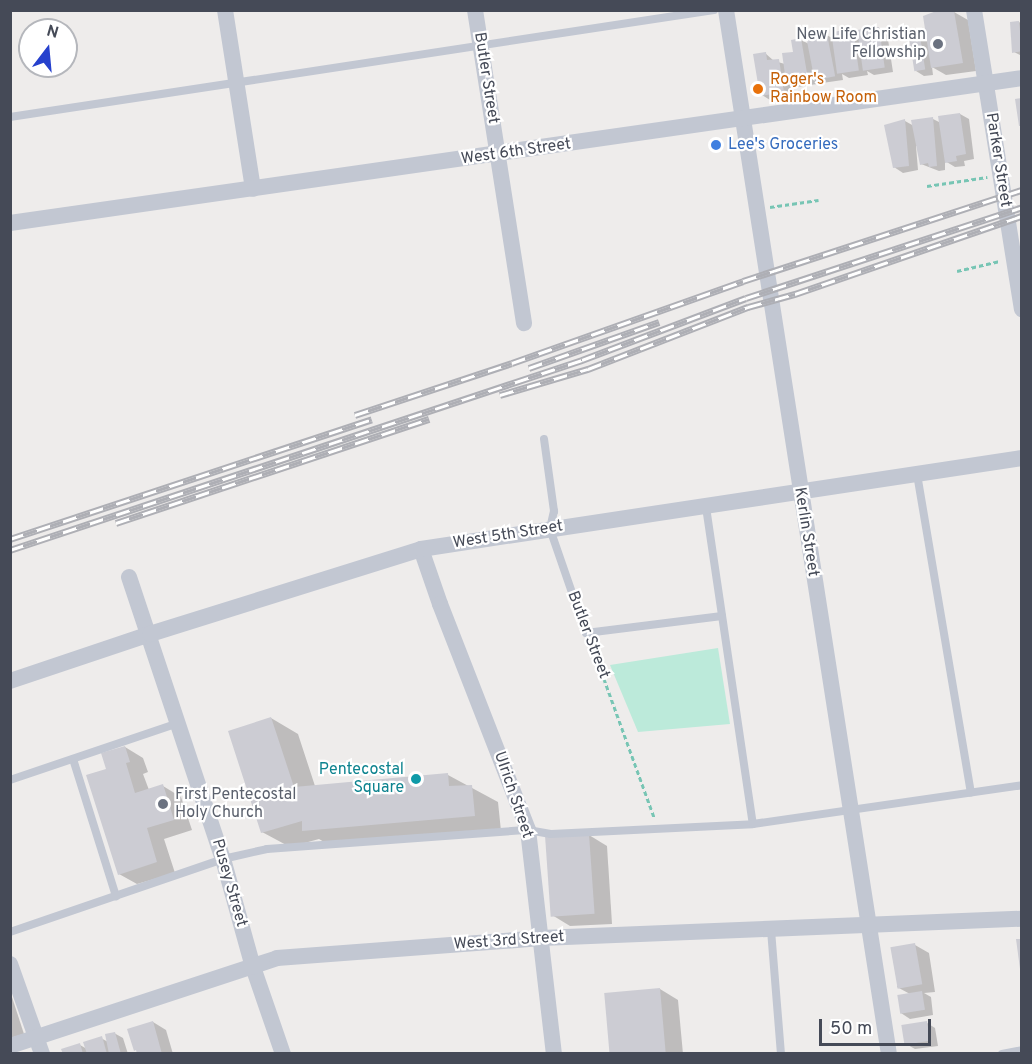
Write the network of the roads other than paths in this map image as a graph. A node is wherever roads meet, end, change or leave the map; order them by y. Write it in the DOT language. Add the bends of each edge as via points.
graph roads {
  1 [pos="225,10"];
  2 [pos="476,10"];
  3 [pos="714,10"];
  4 [pos="726,10"];
  5 [pos="975,10"];
  6 [pos="481,46"];
  7 [pos="1022,78"];
  8 [pos="985,83"];
  9 [pos="237,84"];
  10 [pos="10,117"];
  11 [pos="743,118"];
  12 [pos="498,155"];
  13 [pos="253,189"];
  14 [pos="11,220"];
  15 [pos="1022,309"];
  16 [pos="524,323"];
  17 [pos="544,439"];
  18 [pos="1022,458"];
  19 [pos="917,474"];
  20 [pos="800,492"];
  21 [pos="706,507"];
  22 [pos="550,529"];
  23 [pos="421,549"];
  24 [pos="129,577"];
  25 [pos="722,616"];
  26 [pos="150,634"];
  27 [pos="10,681"];
  28 [pos="178,723"];
  29 [pos="73,759"];
  30 [pos="10,780"];
  31 [pos="1022,785"];
  32 [pos="971,792"];
  33 [pos="849,810"];
  34 [pos="753,824"];
  35 [pos="528,830"];
  36 [pos="223,859"];
  37 [pos="116,896"];
  38 [pos="1022,919"];
  39 [pos="867,925"];
  40 [pos="771,930"];
  41 [pos="10,932"];
  42 [pos="541,938"];
  43 [pos="10,964"];
  44 [pos="253,967"];
  45 [pos="10,1046"];
  46 [pos="39,1046"];
  47 [pos="1022,1050"];
  48 [pos="283,1053"];
  49 [pos="554,1053"];
  50 [pos="781,1053"];
  51 [pos="889,1053"];
  52 [pos="1002,1053"];
  1 -- 9 [label="street"];
  2 -- 6 [label="street, Butler Street"];
  3 -- 6 [label="lane"];
  4 -- 11 [label="street, Kerlin Street"];
  5 -- 8 [label="street, Parker Street"];
  6 -- 9 [label="lane"];
  6 -- 12 [label="street, Butler Street"];
  7 -- 8 [label="street, West 6th Street"];
  8 -- 11 [label="street, West 6th Street"];
  8 -- 15 [label="street, Parker Street"];
  9 -- 10 [label="lane"];
  9 -- 13 [label="street"];
  11 -- 12 [label="street, West 6th Street"];
  11 -- 20 [label="street, Kerlin Street"];
  12 -- 13 [label="street, West 6th Street"];
  12 -- 16 [label="street, Butler Street"];
  13 -- 14 [label="street, West 6th Street"];
  17 -- 22 [label="lane, Butler Street" via="554,511"];
  18 -- 19 [label="street, West 5th Street"];
  19 -- 20 [label="street, West 5th Street"];
  19 -- 32 [label="lane"];
  20 -- 21 [label="street, West 5th Street"];
  20 -- 33 [label="street, Kerlin Street"];
  21 -- 22 [label="street, West 5th Street"];
  21 -- 25 [label="lane"];
  22 -- 23 [label="street, West 5th Street"];
  22 -- 25 [label="lane, Butler Street" via="586,633"];
  23 -- 26 [label="street, West 5th Street"];
  23 -- 35 [label="street, Ulrich Street"];
  24 -- 26 [label="street, Pusey Street"];
  25 -- 34 [label="lane"];
  26 -- 27 [label="street, West 5th Street"];
  26 -- 28 [label="street, Pusey Street"];
  28 -- 29 [label="lane"];
  28 -- 36 [label="street, Pusey Street"];
  29 -- 30 [label="lane"];
  29 -- 37 [label="lane"];
  31 -- 32 [label="lane"];
  32 -- 33 [label="lane"];
  33 -- 34 [label="lane"];
  33 -- 39 [label="street, Kerlin Street"];
  34 -- 35 [label="lane" via="551,834"];
  35 -- 36 [label="lane" via="308,844"];
  35 -- 42 [label="street, Ulrich Street"];
  36 -- 37 [label="lane"];
  36 -- 44 [label="street, Pusey Street"];
  37 -- 41 [label="lane"];
  38 -- 39 [label="street, West 3rd Street"];
  39 -- 40 [label="street, West 3rd Street"];
  39 -- 51 [label="street, Kerlin Street"];
  40 -- 42 [label="street, West 3rd Street"];
  40 -- 50 [label="lane"];
  42 -- 44 [label="street, West 3rd Street" via="277,958"];
  42 -- 49 [label="street, Ulrich Street"];
  43 -- 46 [label="street"];
  44 -- 46 [label="street, West 3rd Street"];
  44 -- 48 [label="street, Pusey Street"];
  45 -- 46 [label="street, West 3rd Street"];
  47 -- 52 [label="lane"];
}
